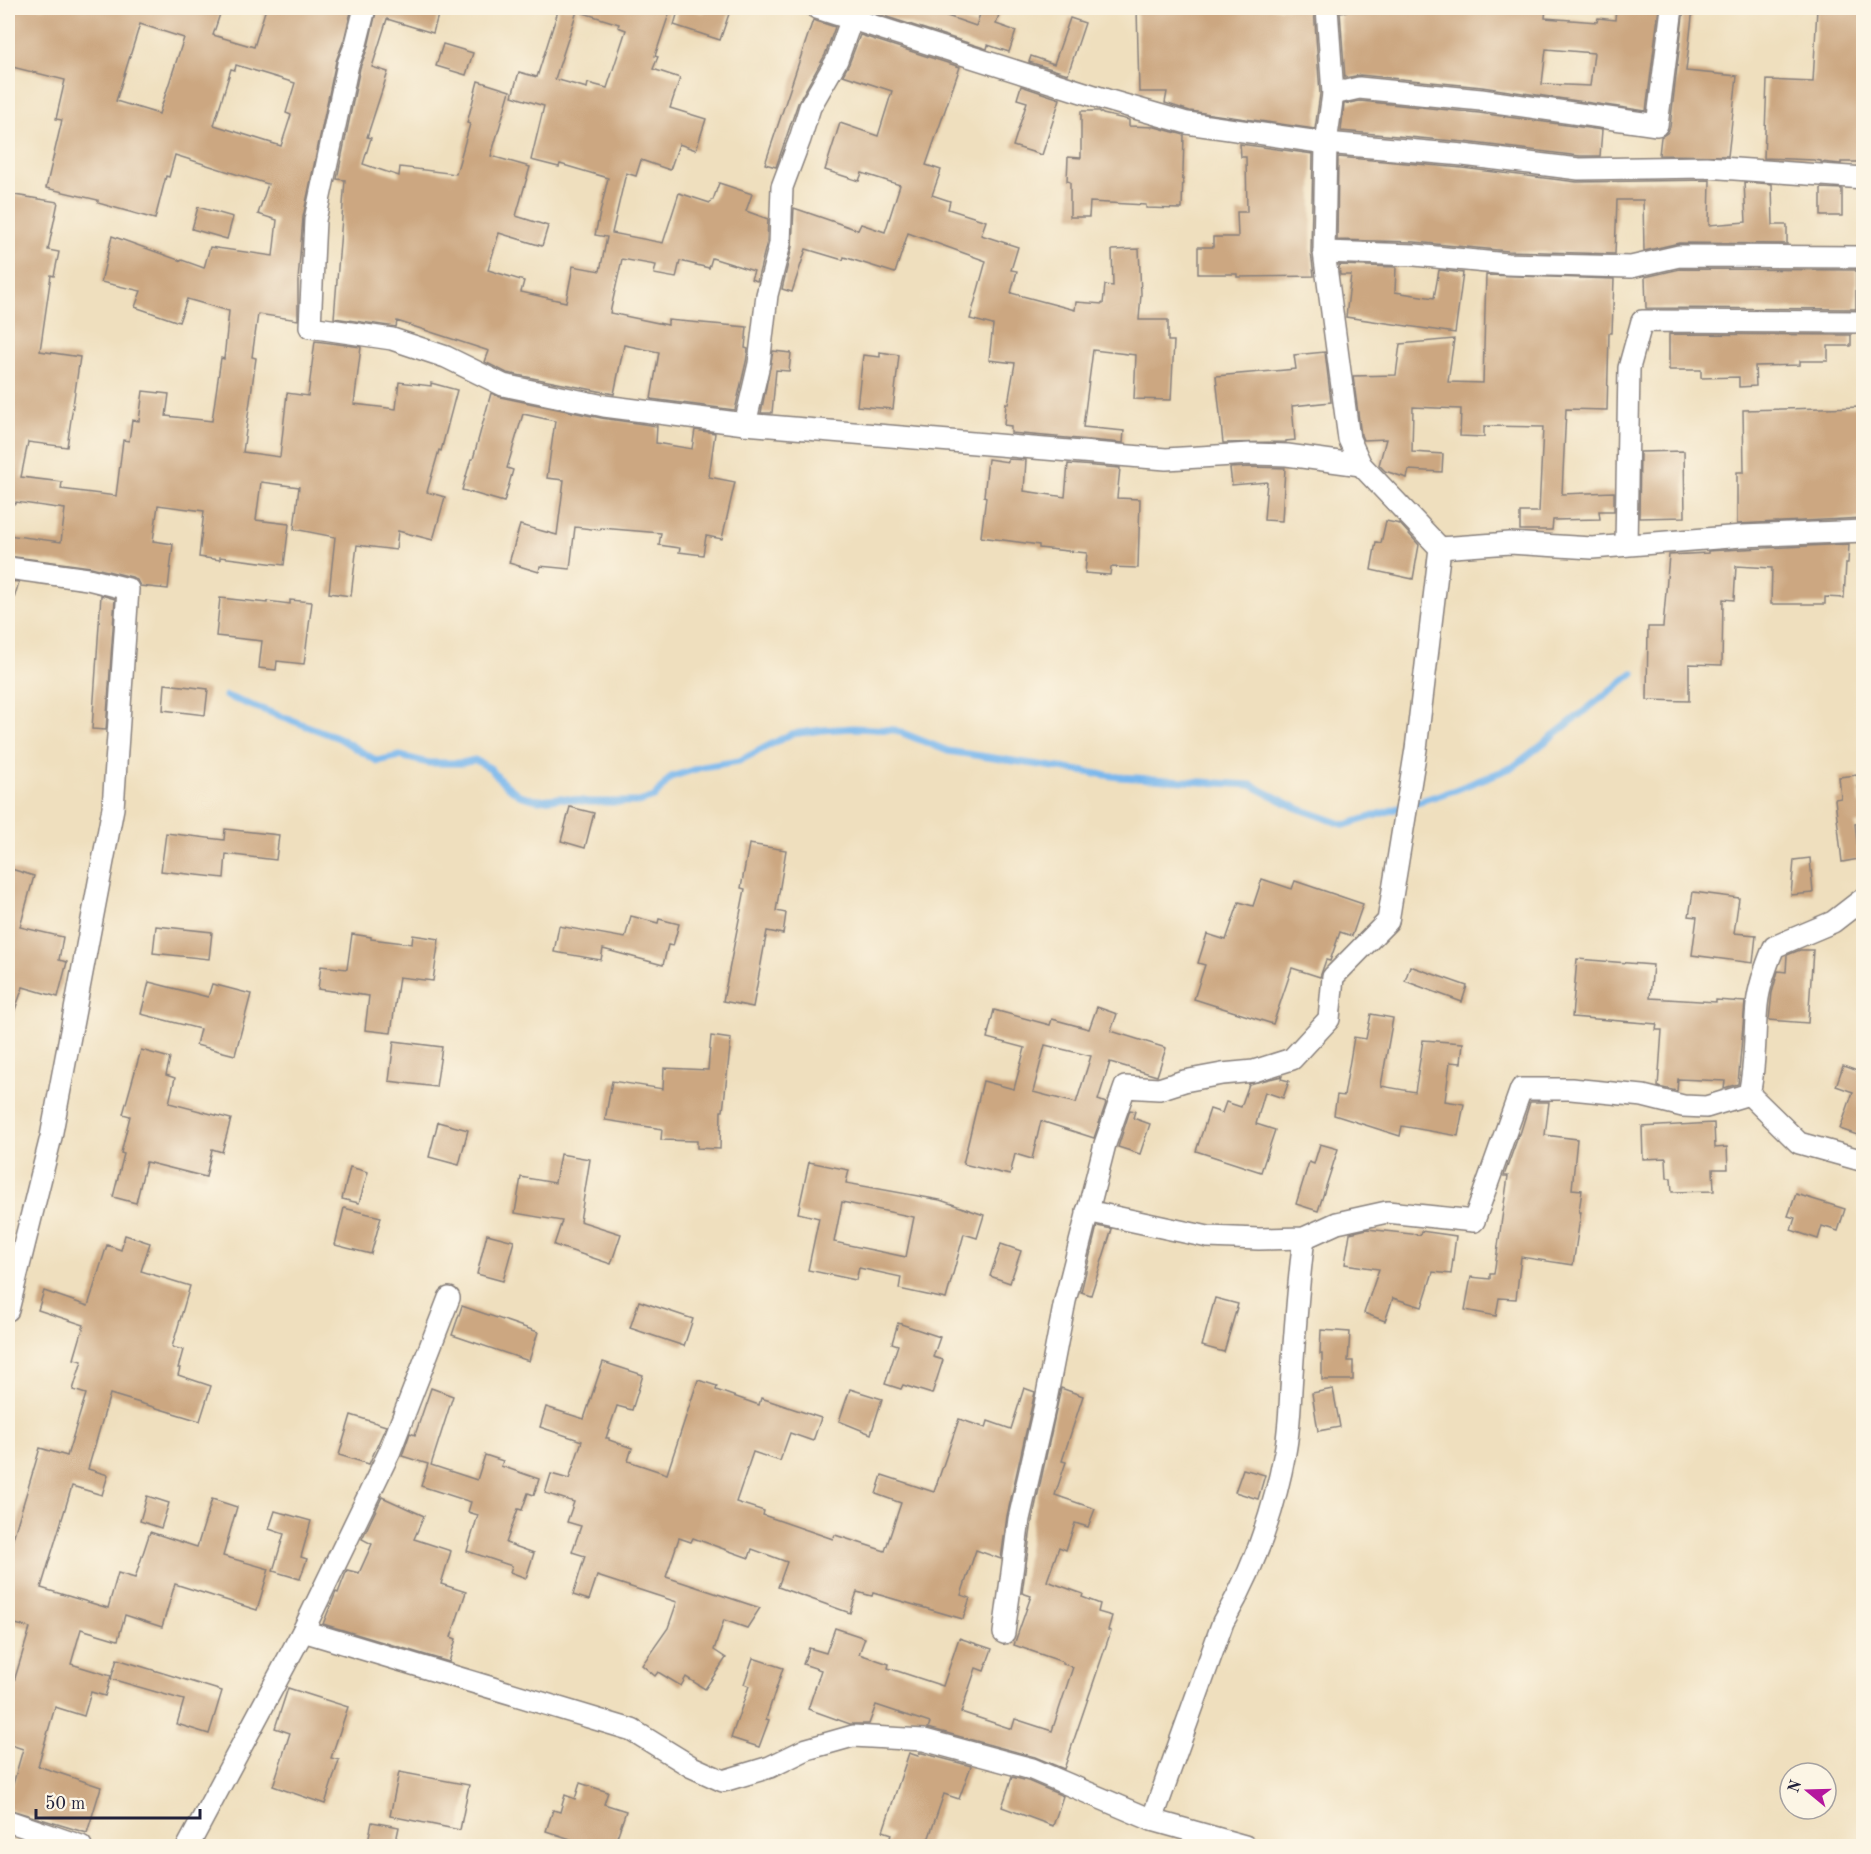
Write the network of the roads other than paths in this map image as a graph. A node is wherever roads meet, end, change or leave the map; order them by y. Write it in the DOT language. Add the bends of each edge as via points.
graph roads {
  1 [pos="365,8"];
  2 [pos="817,8"];
  3 [pos="1327,8"];
  4 [pos="1672,8"];
  5 [pos="852,18"];
  6 [pos="1333,94"];
  7 [pos="1326,143"];
  8 [pos="1863,178"];
  9 [pos="1324,252"];
  10 [pos="1863,257"];
  11 [pos="1863,322"];
  12 [pos="745,424"];
  13 [pos="1361,465"];
  14 [pos="1863,531"];
  15 [pos="1626,545"];
  16 [pos="1440,548"];
  17 [pos="8,568"];
  18 [pos="1863,898"];
  19 [pos="1749,1094"];
  20 [pos="1863,1161"];
  21 [pos="1087,1211"];
  22 [pos="1304,1238"];
  23 [pos="16,1244"];
  24 [pos="449,1298"];
  25 [pos="8,1310"];
  26 [pos="303,1631"];
  27 [pos="1004,1633"];
  28 [pos="1152,1820"];
  29 [pos="8,1821"];
  30 [pos="81,1846"];
  31 [pos="188,1846"];
  32 [pos="1245,1846"];
  1 -- 12 [label="street" via="348,64 315,220 310,327 392,339 446,357 503,385 604,406"];
  2 -- 5 [label="street"];
  3 -- 6 [label="street"];
  4 -- 6 [label="street" via="1657,125 1481,100 1359,88"];
  5 -- 7 [label="street" via="1187,123"];
  5 -- 12 [label="street" via="837,60 810,107 782,187 780,244 767,295 759,364"];
  6 -- 7 [label="street"];
  7 -- 8 [label="street" via="1579,169 1706,167"];
  7 -- 9 [label="street"];
  9 -- 10 [label="street" via="1507,264 1631,267 1678,256"];
  9 -- 13 [label="street" via="1349,439"];
  11 -- 15 [label="street" via="1642,321 1629,368"];
  12 -- 13 [label="street" via="1166,459 1287,455"];
  13 -- 16 [label="street"];
  14 -- 15 [label="street"];
  15 -- 16 [label="street" via="1592,548 1510,543"];
  16 -- 21 [label="street" via="1416,749 1388,921 1333,977 1329,1019 1292,1059 1254,1071 1185,1081 1159,1089 1125,1087"];
  17 -- 23 [label="street" via="128,589 113,808 51,1137"];
  18 -- 19 [label="street" via="1833,922 1774,947 1757,1003"];
  19 -- 20 [label="street" via="1799,1143"];
  19 -- 22 [label="street" via="1706,1107 1643,1096 1521,1089 1474,1221 1388,1212 1337,1223"];
  21 -- 22 [label="street" via="1208,1237"];
  21 -- 27 [label="street" via="1019,1519"];
  22 -- 28 [label="street" via="1286,1449 1273,1508 1258,1552 1223,1622"];
  23 -- 25 [label="street"];
  24 -- 26 [label="street" via="390,1451"];
  26 -- 28 [label="street" via="632,1730 723,1781 853,1736 924,1740 1032,1769"];
  26 -- 31 [label="street"];
  28 -- 32 [label="street"];
  29 -- 30 [label="street"];
}
